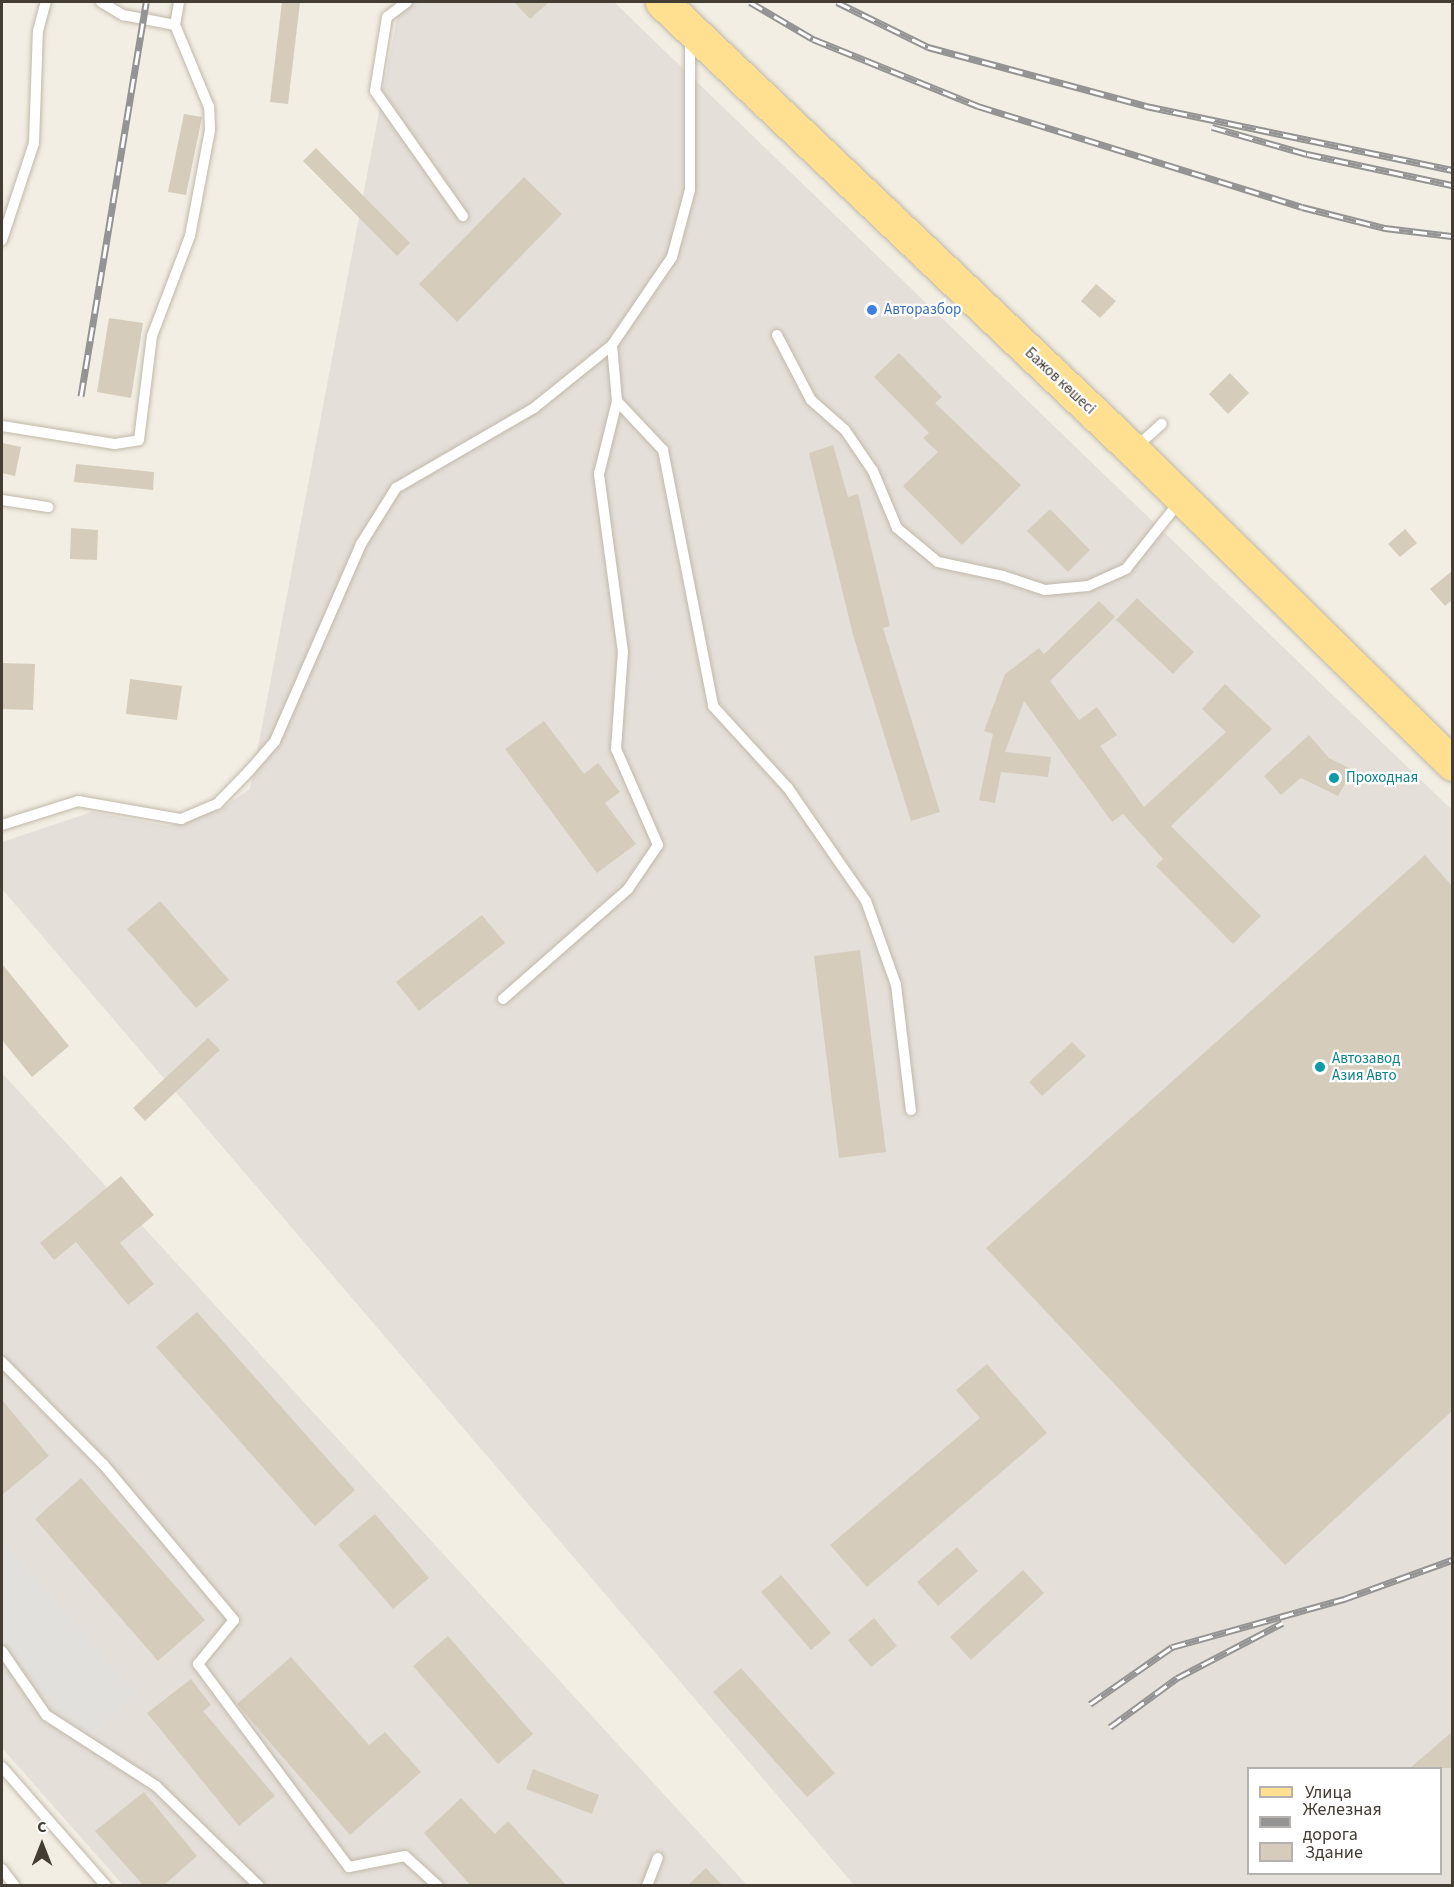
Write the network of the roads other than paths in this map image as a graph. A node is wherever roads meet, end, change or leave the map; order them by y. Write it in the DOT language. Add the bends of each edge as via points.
graph roads {
  1 [pos="46,2"];
  2 [pos="101,2"];
  3 [pos="179,2"];
  4 [pos="406,2"];
  5 [pos="662,2"];
  6 [pos="175,25"];
  7 [pos="690,29"];
  8 [pos="463,216"];
  9 [pos="2,240"];
  10 [pos="777,335"];
  11 [pos="612,345"];
  12 [pos="617,401"];
  13 [pos="1162,424"];
  14 [pos="2,426"];
  15 [pos="1133,450"];
  16 [pos="1182,498"];
  17 [pos="2,500"];
  18 [pos="48,507"];
  19 [pos="1452,764"];
  20 [pos="2,825"];
  21 [pos="503,999"];
  22 [pos="911,1110"];
  23 [pos="2,1362"];
  24 [pos="2,1651"];
  25 [pos="2,1767"];
  26 [pos="658,1858"];
  27 [pos="2,1869"];
  28 [pos="15,1886"];
  29 [pos="106,1886"];
  30 [pos="259,1886"];
  31 [pos="438,1886"];
  32 [pos="647,1886"];
  1 -- 9 [label="lane" via="38,31 34,143"];
  2 -- 6 [label="lane" via="123,15"];
  3 -- 6 [label="lane"];
  4 -- 8 [label="lane" via="387,16 375,91"];
  5 -- 7 [label="main road, Бажов көшесі"];
  6 -- 14 [label="lane" via="209,107 210,130 190,236 152,336 139,440 115,444"];
  7 -- 11 [label="lane" via="690,190 672,257"];
  7 -- 15 [label="main road, Бажов көшесі"];
  10 -- 16 [label="lane" via="811,400 845,430 873,471 897,528 938,562 1045,590 1088,586 1126,569"];
  11 -- 12 [label="lane"];
  11 -- 20 [label="lane" via="534,408 396,488 361,544 275,741 217,804 181,819 78,801"];
  12 -- 21 [label="lane" via="599,474 623,652 616,748 658,845 628,889"];
  12 -- 22 [label="lane" via="663,450 713,706 788,788 866,901 896,985"];
  13 -- 15 [label="lane"];
  15 -- 16 [label="main road, Бажов көшесі"];
  16 -- 19 [label="main road, Бажов көшесі"];
  17 -- 18 [label="lane"];
  23 -- 31 [label="lane" via="104,1464 234,1620 198,1664 349,1867 405,1856"];
  24 -- 30 [label="lane" via="46,1715 156,1786"];
  25 -- 29 [label="lane"];
  26 -- 32 [label="lane"];
  27 -- 28 [label="lane"];
}
